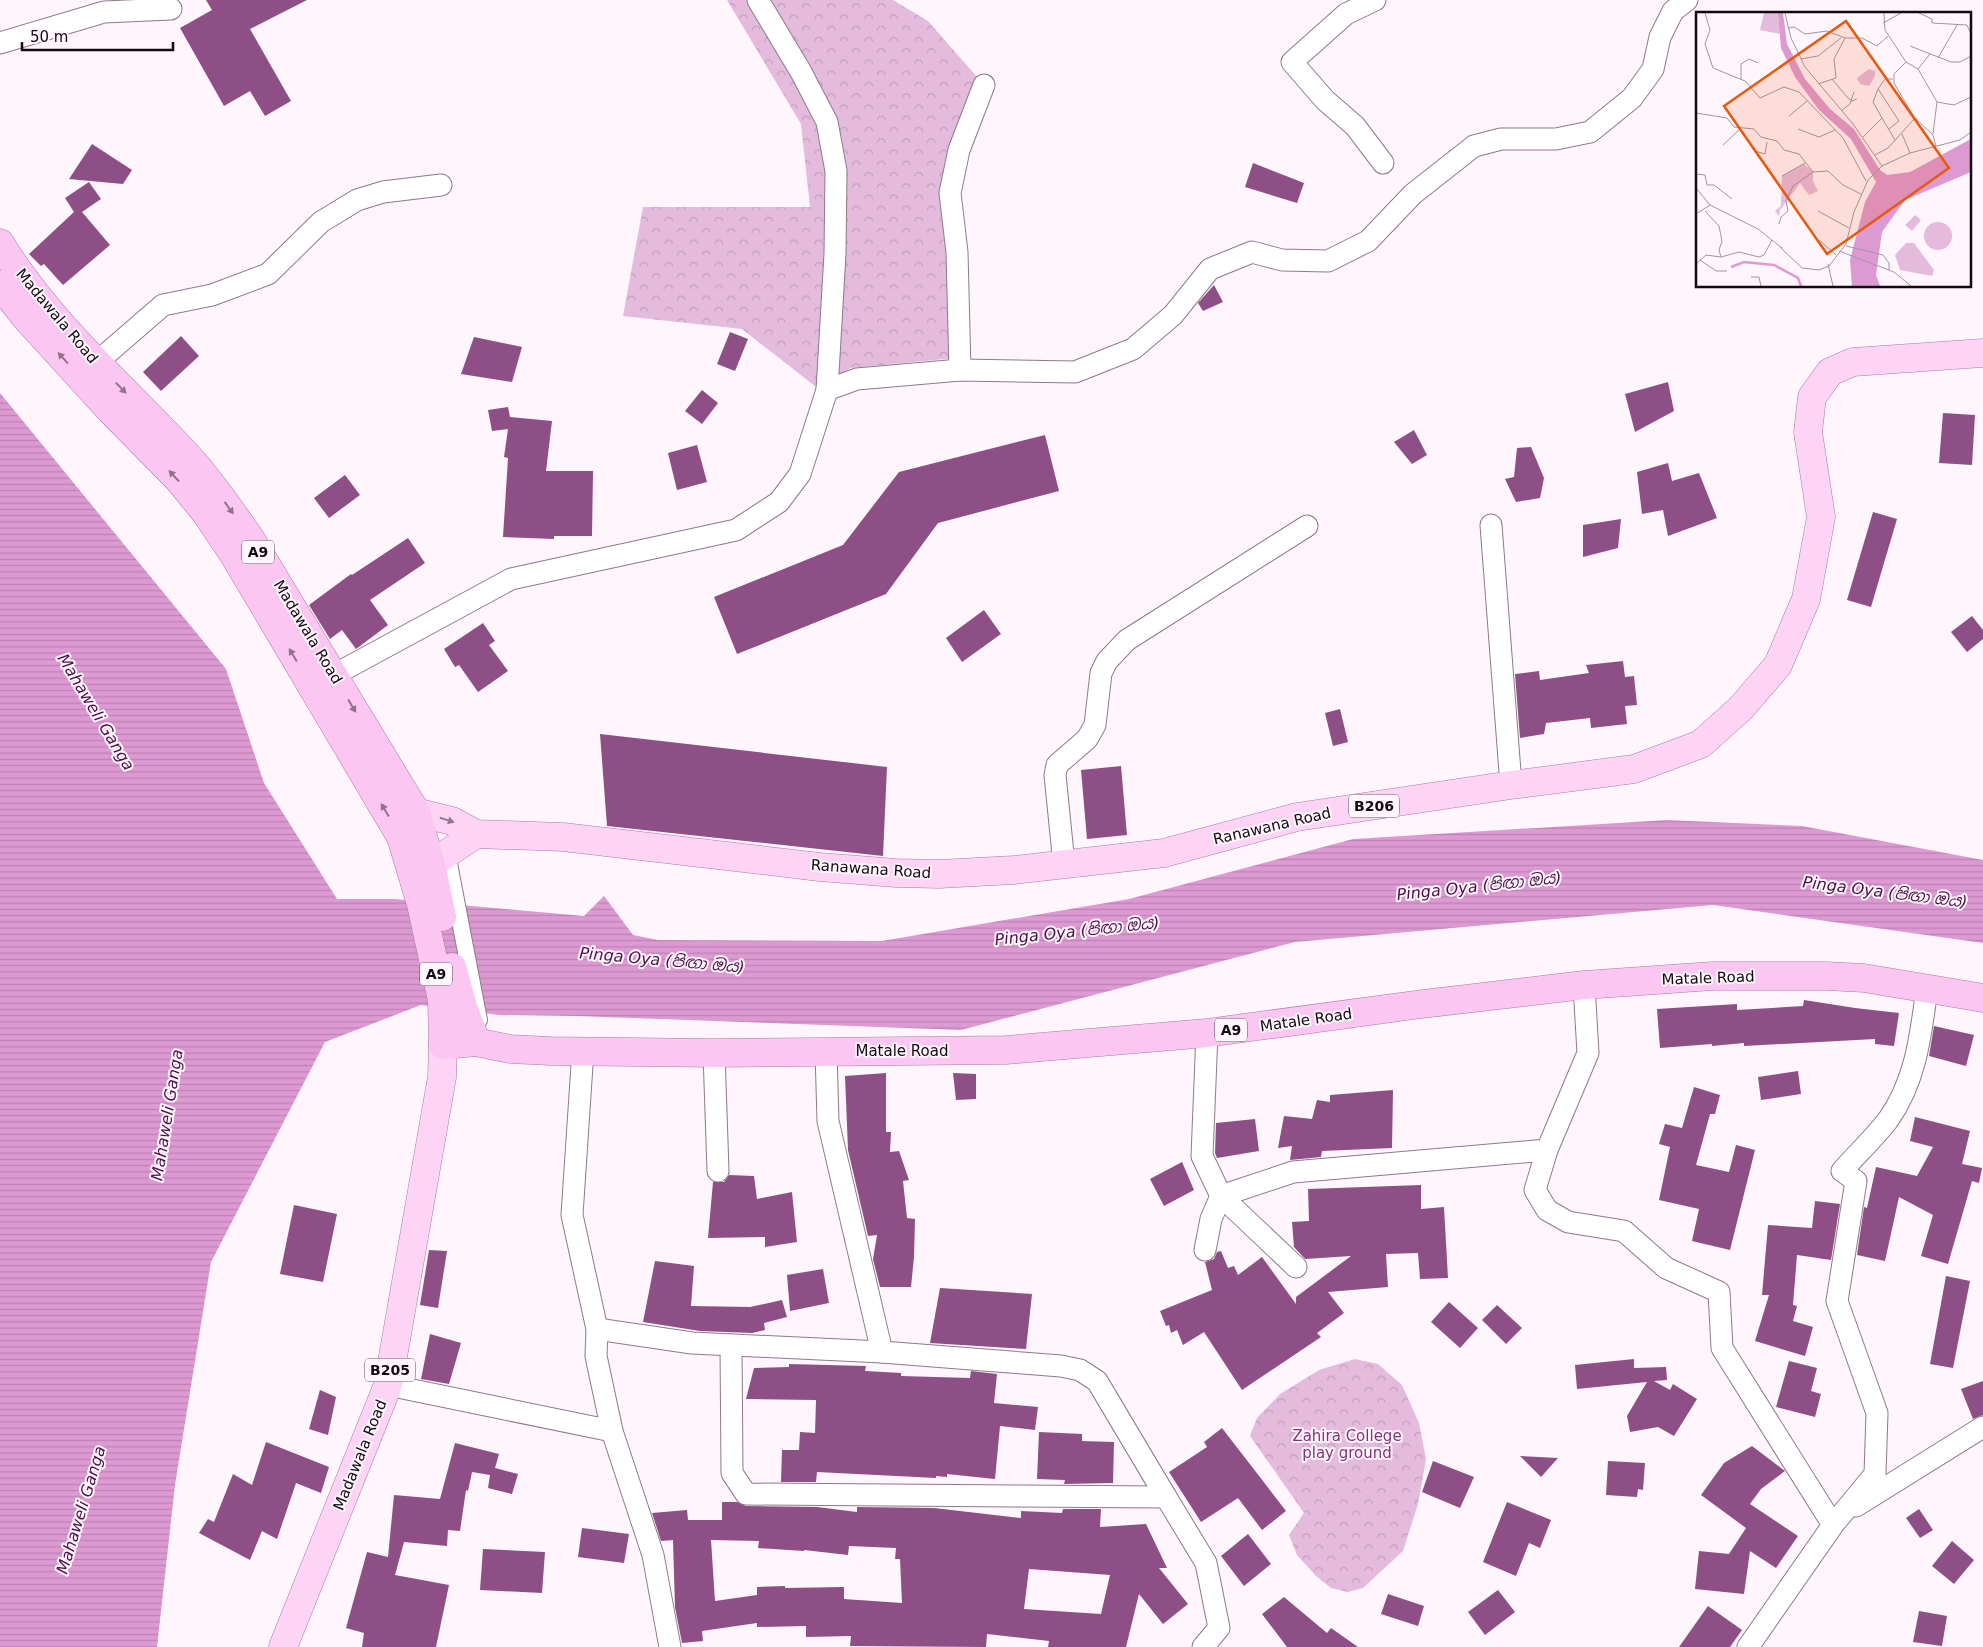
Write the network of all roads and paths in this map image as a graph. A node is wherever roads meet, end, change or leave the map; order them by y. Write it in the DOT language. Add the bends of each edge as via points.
graph roads {
  1 [pos="758,0"];
  2 [pos="1375,0"];
  3 [pos="1677,4"];
  4 [pos="171,9"];
  5 [pos="0,43"];
  6 [pos="984,85"];
  7 [pos="1383,163"];
  8 [pos="441,185"];
  9 [pos="0,243"];
  10 [pos="0,285"];
  11 [pos="1983,353"];
  12 [pos="96,363"];
  13 [pos="960,370"];
  14 [pos="827,390"];
  15 [pos="1491,525"];
  16 [pos="1307,526"];
  17 [pos="323,681"];
  18 [pos="1511,785"];
  19 [pos="416,812"];
  20 [pos="476,834"];
  21 [pos="401,837"];
  22 [pos="1064,864"];
  23 [pos="435,884"];
  24 [pos="1584,985"];
  25 [pos="1927,988"];
  26 [pos="1983,998"];
  27 [pos="477,1031"];
  28 [pos="1207,1033"];
  29 [pos="443,1045"];
  30 [pos="582,1050"];
  31 [pos="826,1051"];
  32 [pos="714,1053"];
  33 [pos="442,1077"];
  34 [pos="1546,1150"];
  35 [pos="718,1171"];
  36 [pos="1221,1196"];
  37 [pos="1205,1250"];
  38 [pos="1296,1267"];
  39 [pos="597,1329"];
  40 [pos="731,1346"];
  41 [pos="882,1352"];
  42 [pos="388,1385"];
  43 [pos="1983,1427"];
  44 [pos="612,1431"];
  45 [pos="1166,1497"];
  46 [pos="1835,1523"];
  47 [pos="282,1647"];
  48 [pos="670,1647"];
  49 [pos="1203,1647"];
  50 [pos="1748,1647"];
  1 -- 14 [label="street" via="827,122 836,171"];
  2 -- 7 [label="street" via="1346,14 1292,62 1355,126"];
  3 -- 13 [label="street" via="1660,37 1653,70 1632,98 1590,132 1556,139 1501,140 1474,146 1414,194 1368,241 1328,261 1282,260 1252,252 1210,269 1173,315 1133,349 1075,372"];
  4 -- 5 [label="street" via="104,12"];
  6 -- 13 [label="street" via="959,150 950,193 956,252"];
  8 -- 12 [label="street" via="383,192 357,200 321,222 268,274 212,295 164,305"];
  9 -- 12 [label="highway, Madawala Road / A9" via="26,281"];
  17 -- 10 [label="highway, Madawala Road / A9, one-way" via="205,512 178,479 26,318"];
  11 -- 18 [label="main road, Ranawana Road / B206" via="1854,362 1830,372 1812,397 1808,432 1821,517 1806,599 1778,665 1741,708 1700,744 1634,769"];
  12 -- 17 [label="highway, Madawala Road / A9, one-way" via="193,463 229,508 250,538"];
  13 -- 14 [label="street" via="858,379"];
  14 -- 17 [label="street" via="800,474 779,502 736,530 512,580"];
  15 -- 18 [label="street"];
  16 -- 22 [label="street" via="1127,640 1107,661 1101,673 1095,725 1087,739 1057,765 1055,775"];
  17 -- 19 [label="highway, Madawala Road / A9, one-way"];
  21 -- 17 [label="highway, Madawala Road / A9, one-way"];
  18 -- 22 [label="main road, Ranawana Road / B206" via="1297,818 1164,853"];
  19 -- 20 [label="main road, B206, one-way" via="452,821"];
  19 -- 21 [label="highway"];
  19 -- 23 [label="highway, Madawala Road / A9"];
  20 -- 22 [label="main road, Ranawana Road / B206" via="563,837 896,873 970,873"];
  20 -- 23 [label="main road"];
  21 -- 23 [label="highway, Madawala Road / A9"];
  23 -- 27 [label="highway, Madawala Road / A9" via="454,977"];
  23 -- 29 [label="highway, Madawala Road / A9"];
  24 -- 25 [label="highway, Matale Road / A9" via="1713,976 1826,976"];
  24 -- 28 [label="highway, Matale Road / A9"];
  24 -- 34 [label="street" via="1588,1053"];
  25 -- 26 [label="highway, Matale Road / A9"];
  25 -- 46 [label="street" via="1918,1052 1908,1084 1888,1119 1842,1171 1856,1181 1837,1301 1877,1413 1875,1474"];
  27 -- 29 [label="highway, Matale Road"];
  27 -- 30 [label="highway, Matale Road / A9" via="510,1049"];
  27 -- 33 [label="main road, Madawala Road / B205"];
  28 -- 31 [label="highway, Matale Road / A9" via="1006,1050"];
  28 -- 36 [label="street" via="1202,1156"];
  29 -- 33 [label="main road, Madawala Road / B205"];
  30 -- 32 [label="highway, Matale Road / A9"];
  30 -- 39 [label="street" via="572,1215"];
  31 -- 32 [label="highway, Matale Road / A9"];
  31 -- 41 [label="street" via="828,1121"];
  32 -- 35 [label="street"];
  33 -- 42 [label="main road, Madawala Road / B205"];
  34 -- 36 [label="street" via="1293,1172"];
  34 -- 46 [label="street" via="1535,1190 1547,1210 1568,1222 1624,1231 1666,1268 1719,1292 1722,1348"];
  36 -- 37 [label="street" via="1211,1219"];
  36 -- 38 [label="street"];
  39 -- 40 [label="street"];
  39 -- 44 [label="street" via="596,1356"];
  40 -- 41 [label="street"];
  40 -- 45 [label="street" via="732,1473 746,1494"];
  41 -- 45 [label="street" via="1080,1370 1097,1381"];
  42 -- 44 [label="street"];
  42 -- 47 [label="main road, Madawala Road / B205"];
  43 -- 46 [label="street"];
  44 -- 48 [label="street" via="652,1555"];
  45 -- 49 [label="street" via="1206,1563 1219,1628"];
  46 -- 50 [label="street"];
}
